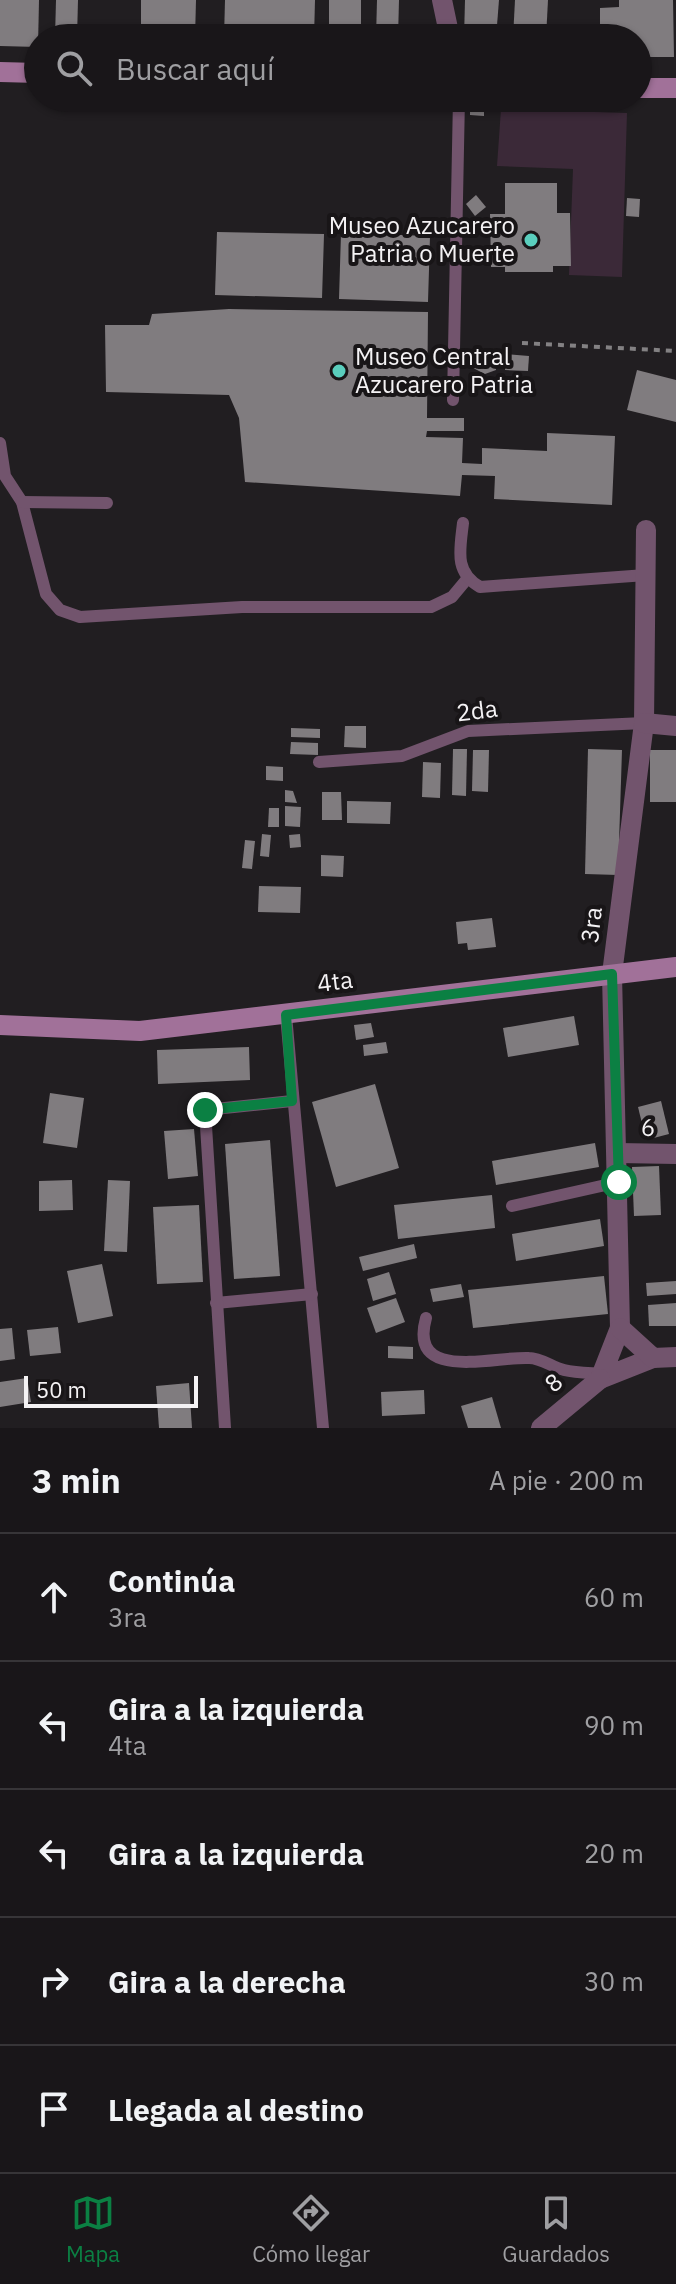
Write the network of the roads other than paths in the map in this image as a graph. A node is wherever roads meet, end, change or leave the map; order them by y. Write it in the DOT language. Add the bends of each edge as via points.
graph roads {
  1 [pos="442,0"];
  2 [pos="447,24"];
  3 [pos="0,72"];
  4 [pos="24,73"];
  5 [pos="652,88"];
  6 [pos="676,88"];
  7 [pos="459,112"];
  8 [pos="453,400"];
  9 [pos="0,443"];
  10 [pos="22,502"];
  11 [pos="107,503"];
  12 [pos="463,523"];
  13 [pos="646,530"];
  14 [pos="646,575"];
  15 [pos="467,579"];
  16 [pos="644,723"];
  17 [pos="676,726"];
  18 [pos="319,762"];
  19 [pos="676,967"];
  20 [pos="612,974"];
  21 [pos="286,1015"];
  22 [pos="0,1025"];
  23 [pos="292,1101"];
  24 [pos="618,1153"];
  25 [pos="676,1154"];
  26 [pos="619,1182"];
  27 [pos="512,1206"];
  28 [pos="312,1294"];
  29 [pos="216,1303"];
  30 [pos="426,1318"];
  31 [pos="620,1328"];
  32 [pos="676,1357"];
  33 [pos="653,1358"];
  34 [pos="601,1376"];
  35 [pos="225,1428"];
  36 [pos="323,1428"];
  37 [pos="541,1428"];
  1 -- 2 [label="street"];
  3 -- 4 [label="street"];
  5 -- 6 [label="street"];
  7 -- 8 [label="lane"];
  9 -- 10 [label="lane" via="5,476"];
  10 -- 11 [label="lane"];
  10 -- 15 [label="lane" via="46,594 60,610 80,617 242,607 431,607 452,597"];
  12 -- 15 [label="lane" via="459,555"];
  13 -- 14 [label="street, 3ra"];
  14 -- 15 [label="lane" via="480,587"];
  14 -- 16 [label="street, 3ra"];
  16 -- 17 [label="street"];
  16 -- 18 [label="lane, 2da" via="468,731 402,756"];
  16 -- 20 [label="street, 3ra"];
  19 -- 20 [label="street, 4ta"];
  20 -- 21 [label="street, 4ta"];
  20 -- 24 [label="street, 3ra"];
  21 -- 22 [label="street, 4ta" via="140,1031"];
  21 -- 23 [label="lane"];
  23 -- 28 [label="lane"];
  23 -- 29 [label="lane" via="205,1110"];
  24 -- 25 [label="street, 6"];
  24 -- 26 [label="street, 3ra"];
  26 -- 27 [label="lane"];
  26 -- 31 [label="street, 3ra"];
  28 -- 29 [label="lane"];
  28 -- 36 [label="lane"];
  29 -- 35 [label="lane"];
  30 -- 34 [label="lane" via="422,1332 431,1355 444,1362 532,1357 566,1371"];
  31 -- 33 [label="street"];
  31 -- 34 [label="street"];
  32 -- 33 [label="street"];
  33 -- 34 [label="street"];
  34 -- 37 [label="street, 8"];
}
